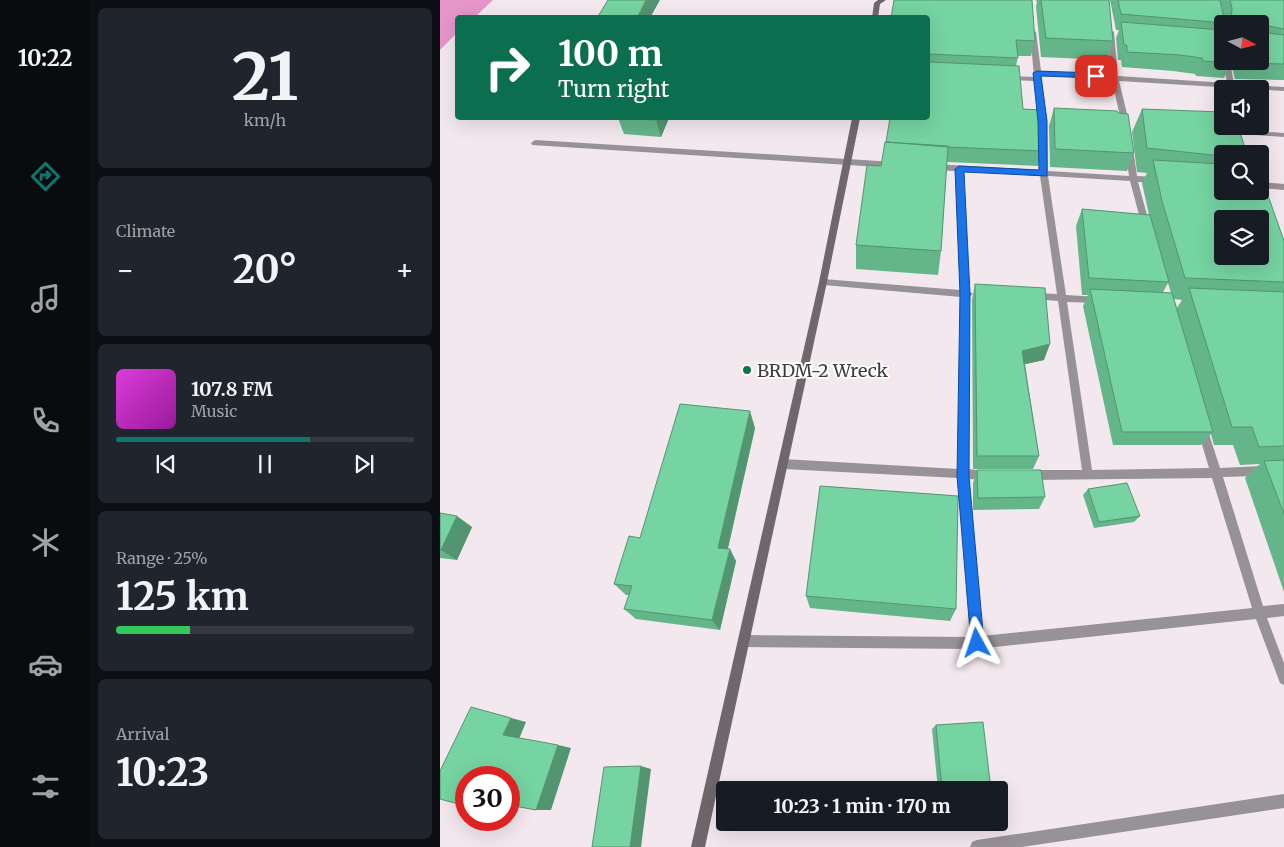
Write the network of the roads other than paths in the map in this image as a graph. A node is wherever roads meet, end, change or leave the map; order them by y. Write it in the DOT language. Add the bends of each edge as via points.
graph roads {
  1 [pos="883,0"];
  2 [pos="875,15"];
  3 [pos="1032,20"];
  4 [pos="1110,20"];
  5 [pos="1038,76"];
  6 [pos="1001,77"];
  7 [pos="1115,77"];
  8 [pos="1214,87"];
  9 [pos="1269,88"];
  10 [pos="1284,89"];
  11 [pos="856,120"];
  12 [pos="1269,133"];
  13 [pos="1284,134"];
  14 [pos="535,144"];
  15 [pos="847,162"];
  16 [pos="903,165"];
  17 [pos="922,167"];
  18 [pos="959,169"];
  19 [pos="1044,174"];
  20 [pos="1133,179"];
  21 [pos="1163,180"];
  22 [pos="1269,186"];
  23 [pos="1284,187"];
  24 [pos="1148,233"];
  25 [pos="823,282"];
  26 [pos="970,294"];
  27 [pos="1023,296"];
  28 [pos="1062,297"];
  29 [pos="1110,301"];
  30 [pos="1199,417"];
  31 [pos="783,464"];
  32 [pos="1284,470"];
  33 [pos="1215,473"];
  34 [pos="1001,475"];
  35 [pos="1020,475"];
  36 [pos="1088,475"];
  37 [pos="963,476"];
  38 [pos="1284,610"];
  39 [pos="1259,612"];
  40 [pos="745,641"];
  41 [pos="977,643"];
  42 [pos="1284,679"];
  43 [pos="1284,801"];
  44 [pos="698,847"];
  45 [pos="976,847"];
  1 -- 2 [label="street" via="877,3"];
  3 -- 5 [label="street"];
  4 -- 7 [label="street" via="1116,34"];
  5 -- 6 [label="street"];
  5 -- 7 [label="street"];
  5 -- 19 [label="street" via="1047,121"];
  7 -- 8 [label="street"];
  7 -- 20 [label="street"];
  9 -- 10 [label="street"];
  11 -- 15 [label="street"];
  12 -- 13 [label="street"];
  14 -- 15 [label="street"];
  15 -- 16 [label="street"];
  15 -- 25 [label="street"];
  17 -- 18 [label="street"];
  18 -- 19 [label="street"];
  18 -- 26 [label="street"];
  19 -- 20 [label="street"];
  19 -- 28 [label="street"];
  20 -- 21 [label="street"];
  20 -- 24 [label="street"];
  22 -- 23 [label="street"];
  25 -- 26 [label="street"];
  25 -- 31 [label="street"];
  26 -- 37 [label="street"];
  27 -- 28 [label="street"];
  28 -- 29 [label="street"];
  28 -- 36 [label="street"];
  30 -- 33 [label="street"];
  31 -- 37 [label="street"];
  31 -- 40 [label="street"];
  32 -- 33 [label="street"];
  33 -- 36 [label="street"];
  33 -- 39 [label="street"];
  34 -- 37 [label="street"];
  35 -- 36 [label="street"];
  37 -- 41 [label="street"];
  38 -- 39 [label="street"];
  39 -- 41 [label="street"];
  39 -- 42 [label="street"];
  40 -- 41 [label="street"];
  40 -- 44 [label="street"];
  43 -- 45 [label="street"];
}
